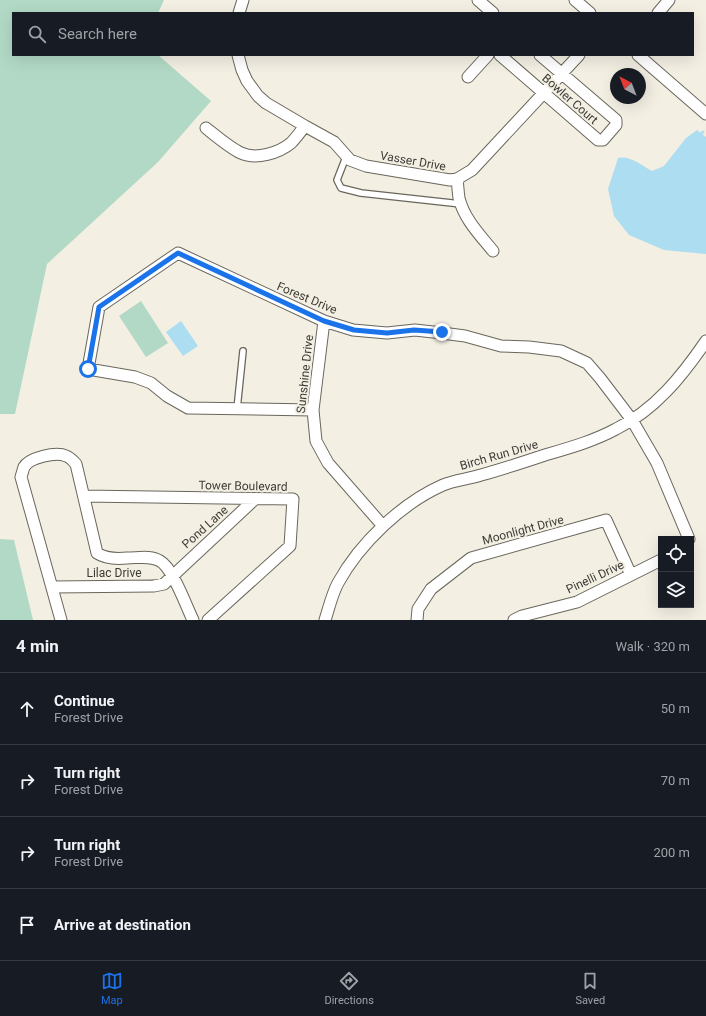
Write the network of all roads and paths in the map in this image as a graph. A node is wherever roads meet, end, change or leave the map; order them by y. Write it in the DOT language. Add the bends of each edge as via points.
graph roads {
  1 [pos="243,0"];
  2 [pos="478,0"];
  3 [pos="575,0"];
  4 [pos="669,0"];
  5 [pos="239,12"];
  6 [pos="492,12"];
  7 [pos="589,12"];
  8 [pos="659,12"];
  9 [pos="238,56"];
  10 [pos="487,56"];
  11 [pos="501,56"];
  12 [pos="541,56"];
  13 [pos="578,56"];
  14 [pos="639,56"];
  15 [pos="562,74"];
  16 [pos="468,77"];
  17 [pos="544,93"];
  18 [pos="706,114"];
  19 [pos="305,126"];
  20 [pos="206,128"];
  21 [pos="347,156"];
  22 [pos="457,179"];
  23 [pos="461,204"];
  24 [pos="493,251"];
  25 [pos="324,321"];
  26 [pos="706,341"];
  27 [pos="243,351"];
  28 [pos="237,409"];
  29 [pos="313,410"];
  30 [pos="632,420"];
  31 [pos="84,496"];
  32 [pos="255,499"];
  33 [pos="383,526"];
  34 [pos="688,536"];
  35 [pos="658,562"];
  36 [pos="172,574"];
  37 [pos="632,575"];
  38 [pos="52,587"];
  39 [pos="61,620"];
  40 [pos="193,620"];
  41 [pos="208,620"];
  42 [pos="325,620"];
  43 [pos="416,620"];
  44 [pos="514,620"];
  1 -- 5 [label="street"];
  2 -- 6 [label="street"];
  3 -- 7 [label="street"];
  4 -- 8 [label="street"];
  9 -- 19 [label="street, Vasser Drive" via="247,81 258,96"];
  10 -- 16 [label="street"];
  11 -- 17 [label="street, Bowler Court"];
  12 -- 15 [label="street, Bowler Court"];
  13 -- 15 [label="street, Vasser Drive"];
  14 -- 18 [label="street"];
  15 -- 17 [label="street, Vasser Drive"];
  15 -- 17 [label="street, Bowler Court" via="616,120 616,125 603,140 598,140"];
  17 -- 22 [label="street, Vasser Drive" via="472,170"];
  19 -- 20 [label="street" via="281,149 266,155 254,156 242,154"];
  19 -- 21 [label="street, Vasser Drive" via="334,142"];
  21 -- 22 [label="street, Vasser Drive" via="354,162 366,166"];
  21 -- 23 [label="lane" via="337,180 341,188 361,193"];
  22 -- 23 [label="street"];
  23 -- 24 [label="street" via="469,221"];
  25 -- 28 [label="street, Forest Drive" via="178,253 99,307 88,369 135,377 151,383 188,408"];
  25 -- 29 [label="street, Sunshine Drive"];
  25 -- 30 [label="street, Forest Drive" via="354,330 387,333 414,330 442,332 501,346 561,351 587,363"];
  26 -- 30 [label="street, Birch Run Drive" via="664,395"];
  27 -- 28 [label="lane"];
  28 -- 29 [label="street"];
  29 -- 33 [label="street, Sunshine Drive" via="316,441 328,463"];
  30 -- 33 [label="street, Birch Run Drive" via="574,446 482,475 444,484 419,498"];
  30 -- 34 [label="street" via="657,463"];
  31 -- 32 [label="street, Tower Boulevard"];
  31 -- 36 [label="street" via="98,553 118,559 147,557 161,561"];
  31 -- 38 [label="street" via="76,464 66,456 45,455 25,466 21,477"];
  32 -- 36 [label="street, Pond Lane"];
  32 -- 41 [label="street, Tower Boulevard" via="293,499 290,546"];
  33 -- 42 [label="street, Birch Run Drive" via="369,539 338,584"];
  35 -- 37 [label="street, Pinelli Drive"];
  36 -- 38 [label="street, Lilac Drive" via="164,584 154,586"];
  36 -- 40 [label="street"];
  37 -- 43 [label="street, Moonlight Drive" via="606,520 471,558 431,590 418,609"];
  37 -- 44 [label="street, Pinelli Drive" via="577,602"];
  38 -- 39 [label="street"];
}
